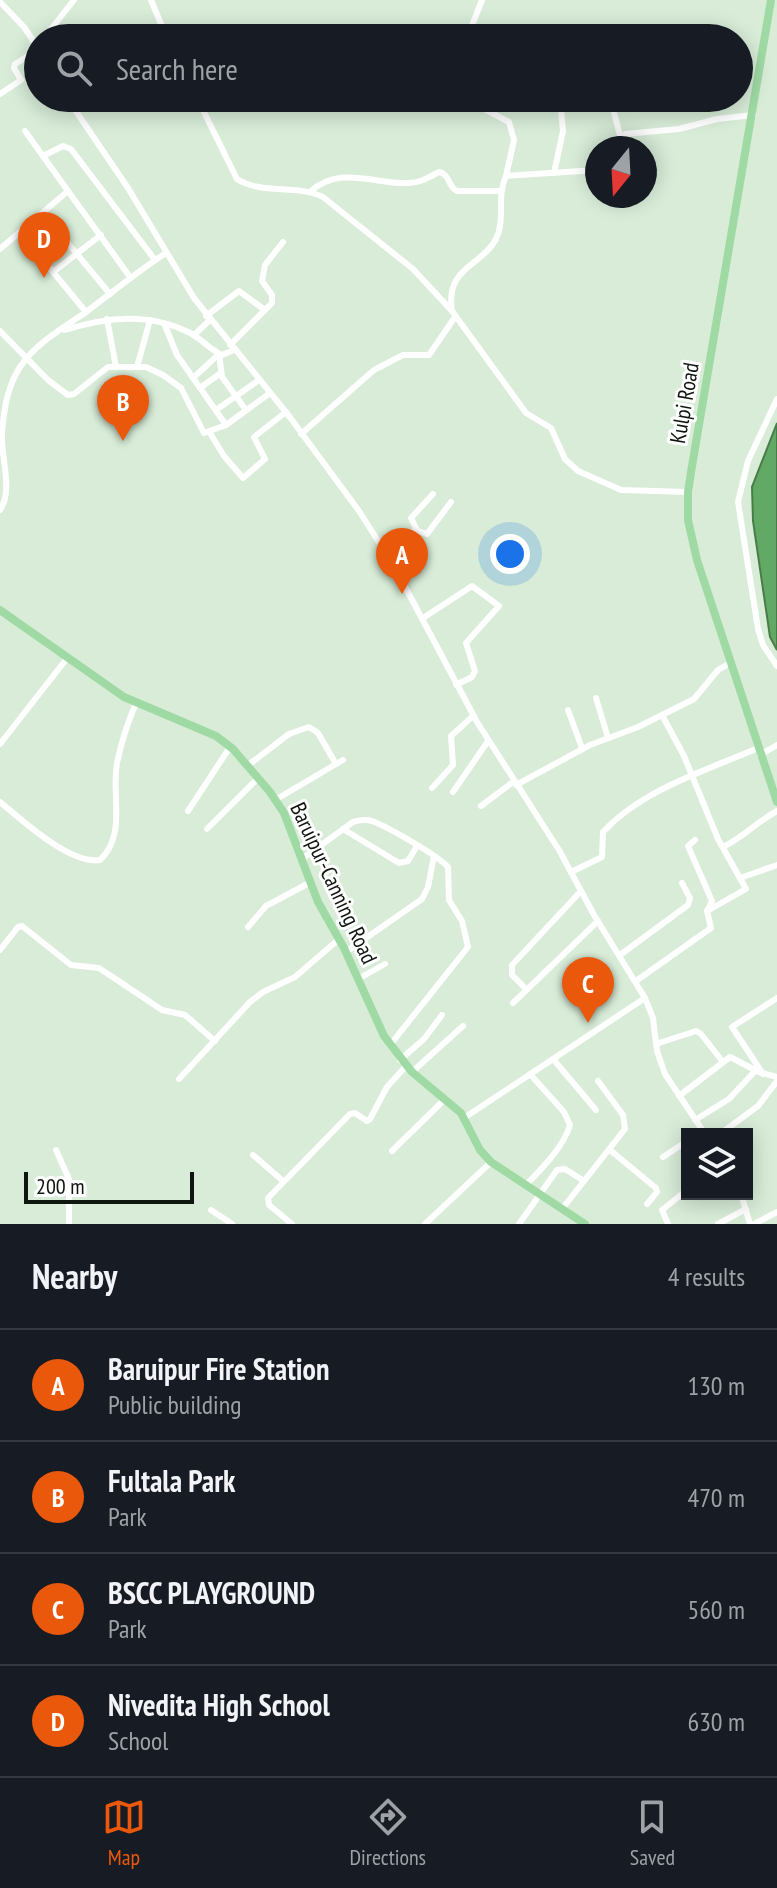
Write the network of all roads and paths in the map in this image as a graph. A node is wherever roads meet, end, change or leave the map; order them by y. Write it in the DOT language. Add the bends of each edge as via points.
graph roads {
  1 [pos="74,0"];
  2 [pos="151,0"];
  3 [pos="482,0"];
  4 [pos="771,0"];
  5 [pos="0,2"];
  6 [pos="55,24"];
  7 [pos="161,24"];
  8 [pos="473,24"];
  9 [pos="24,27"];
  10 [pos="24,58"];
  11 [pos="0,94"];
  12 [pos="76,112"];
  13 [pos="204,112"];
  14 [pos="488,112"];
  15 [pos="561,112"];
  16 [pos="614,112"];
  17 [pos="753,115"];
  18 [pos="25,131"];
  19 [pos="620,136"];
  20 [pos="623,136"];
  21 [pos="43,156"];
  22 [pos="585,171"];
  23 [pos="554,173"];
  24 [pos="506,176"];
  25 [pos="68,191"];
  26 [pos="501,191"];
  27 [pos="310,192"];
  28 [pos="43,213"];
  29 [pos="21,233"];
  30 [pos="101,235"];
  31 [pos="283,242"];
  32 [pos="0,249"];
  33 [pos="166,253"];
  34 [pos="76,254"];
  35 [pos="155,260"];
  36 [pos="53,272"];
  37 [pos="130,277"];
  38 [pos="110,294"];
  39 [pos="265,310"];
  40 [pos="86,312"];
  41 [pos="454,314"];
  42 [pos="208,318"];
  43 [pos="107,319"];
  44 [pos="150,320"];
  45 [pos="164,323"];
  46 [pos="0,331"];
  47 [pos="58,332"];
  48 [pos="194,335"];
  49 [pos="232,347"];
  50 [pos="219,354"];
  51 [pos="28,357"];
  52 [pos="116,367"];
  53 [pos="137,367"];
  54 [pos="221,373"];
  55 [pos="193,378"];
  56 [pos="259,380"];
  57 [pos="200,388"];
  58 [pos="270,393"];
  59 [pos="235,397"];
  60 [pos="777,399"];
  61 [pos="4,400"];
  62 [pos="216,410"];
  63 [pos="246,410"];
  64 [pos="286,412"];
  65 [pos="226,425"];
  66 [pos="210,433"];
  67 [pos="301,434"];
  68 [pos="688,492"];
  69 [pos="433,494"];
  70 [pos="451,502"];
  71 [pos="0,510"];
  72 [pos="417,530"];
  73 [pos="384,551"];
  74 [pos="1,612"];
  75 [pos="423,618"];
  76 [pos="68,657"];
  77 [pos="730,663"];
  78 [pos="777,666"];
  79 [pos="456,685"];
  80 [pos="596,698"];
  81 [pos="136,703"];
  82 [pos="568,710"];
  83 [pos="662,715"];
  84 [pos="473,716"];
  85 [pos="608,738"];
  86 [pos="488,741"];
  87 [pos="0,744"];
  88 [pos="777,745"];
  89 [pos="230,747"];
  90 [pos="582,748"];
  91 [pos="759,751"];
  92 [pos="247,766"];
  93 [pos="692,776"];
  94 [pos="258,778"];
  95 [pos="514,784"];
  96 [pos="432,788"];
  97 [pos="453,792"];
  98 [pos="275,800"];
  99 [pos="0,802"];
  100 [pos="777,802"];
  101 [pos="481,806"];
  102 [pos="188,811"];
  103 [pos="777,811"];
  104 [pos="207,829"];
  105 [pos="343,829"];
  106 [pos="695,840"];
  107 [pos="417,846"];
  108 [pos="723,847"];
  109 [pos="434,856"];
  110 [pos="302,859"];
  111 [pos="777,865"];
  112 [pos="571,872"];
  113 [pos="740,878"];
  114 [pos="311,882"];
  115 [pos="682,883"];
  116 [pos="581,891"];
  117 [pos="707,911"];
  118 [pos="598,921"];
  119 [pos="248,927"];
  120 [pos="339,939"];
  121 [pos="0,950"];
  122 [pos="346,952"];
  123 [pos="620,955"];
  124 [pos="385,964"];
  125 [pos="358,979"];
  126 [pos="636,981"];
  127 [pos="526,989"];
  128 [pos="645,998"];
  129 [pos="777,998"];
  130 [pos="513,1003"];
  131 [pos="442,1015"];
  132 [pos="463,1026"];
  133 [pos="215,1041"];
  134 [pos="656,1044"];
  135 [pos="390,1045"];
  136 [pos="553,1059"];
  137 [pos="723,1062"];
  138 [pos="406,1066"];
  139 [pos="759,1072"];
  140 [pos="530,1074"];
  141 [pos="179,1079"];
  142 [pos="777,1079"];
  143 [pos="598,1081"];
  144 [pos="679,1096"];
  145 [pos="445,1099"];
  146 [pos="596,1110"];
  147 [pos="464,1118"];
  148 [pos="698,1124"];
  149 [pos="697,1128"];
  150 [pos="701,1128"];
  151 [pos="728,1128"];
  152 [pos="681,1145"];
  153 [pos="56,1150"];
  154 [pos="610,1150"];
  155 [pos="392,1151"];
  156 [pos="253,1155"];
  157 [pos="663,1157"];
  158 [pos="491,1162"];
  159 [pos="283,1181"];
  160 [pos="584,1181"];
  161 [pos="526,1185"];
  162 [pos="539,1194"];
  163 [pos="681,1195"];
  164 [pos="743,1200"];
  165 [pos="647,1204"];
  166 [pos="562,1209"];
  167 [pos="746,1209"];
  168 [pos="211,1210"];
  169 [pos="777,1212"];
  170 [pos="431,1222"];
  171 [pos="69,1224"];
  172 [pos="232,1224"];
  173 [pos="292,1224"];
  174 [pos="519,1224"];
  175 [pos="585,1224"];
  176 [pos="668,1224"];
  177 [pos="718,1224"];
  178 [pos="752,1224"];
  1 -- 6 [label="street"];
  2 -- 7 [label="street"];
  3 -- 8 [label="street"];
  4 -- 17 [label="main road, Kulpi Road"];
  5 -- 9 [label="street"];
  10 -- 11 [label="street" via="14,68 21,80"];
  12 -- 33 [label="street"];
  13 -- 27 [label="street" via="237,179"];
  14 -- 24 [label="street" via="509,122 514,140"];
  15 -- 23 [label="street"];
  16 -- 19 [label="street"];
  17 -- 20 [label="street"];
  17 -- 68 [label="main road, Kulpi Road"];
  18 -- 21 [label="street"];
  21 -- 25 [label="street"];
  21 -- 35 [label="street" via="63,146 71,149"];
  22 -- 23 [label="street"];
  23 -- 24 [label="street"];
  24 -- 26 [label="street"];
  25 -- 28 [label="street"];
  25 -- 30 [label="street"];
  26 -- 27 [label="street" via="457,191 439,172 409,183 368,177 328,180"];
  26 -- 41 [label="street" via="498,235 459,274 451,300"];
  27 -- 41 [label="street" via="329,201 413,269"];
  28 -- 29 [label="street"];
  28 -- 34 [label="street"];
  29 -- 32 [label="street"];
  29 -- 36 [label="street"];
  30 -- 34 [label="street"];
  30 -- 37 [label="street"];
  31 -- 39 [label="street" via="264,269 262,281 273,299"];
  33 -- 35 [label="street"];
  33 -- 42 [label="street"];
  34 -- 36 [label="street"];
  34 -- 38 [label="street"];
  35 -- 37 [label="street"];
  36 -- 40 [label="street"];
  37 -- 38 [label="street"];
  38 -- 40 [label="street"];
  39 -- 42 [label="street" via="239,291"];
  39 -- 49 [label="street"];
  40 -- 47 [label="street"];
  41 -- 67 [label="street" via="429,355 399,355 374,370"];
  41 -- 68 [label="street" via="526,413 550,427 565,459 578,471 621,490"];
  42 -- 48 [label="street"];
  42 -- 49 [label="street"];
  43 -- 44 [label="street"];
  43 -- 47 [label="street"];
  43 -- 52 [label="street"];
  44 -- 45 [label="street"];
  44 -- 53 [label="street"];
  45 -- 48 [label="street"];
  45 -- 55 [label="street"];
  46 -- 51 [label="street"];
  47 -- 51 [label="street"];
  48 -- 50 [label="street"];
  49 -- 50 [label="street"];
  49 -- 56 [label="street"];
  50 -- 54 [label="street"];
  50 -- 55 [label="street"];
  51 -- 52 [label="street" via="68,395 108,367"];
  51 -- 61 [label="street"];
  52 -- 53 [label="street"];
  53 -- 66 [label="street" via="149,368 179,386 202,430"];
  54 -- 57 [label="street"];
  54 -- 59 [label="street"];
  55 -- 57 [label="street"];
  56 -- 58 [label="street"];
  56 -- 59 [label="street"];
  57 -- 62 [label="street"];
  58 -- 63 [label="street"];
  58 -- 64 [label="street"];
  59 -- 62 [label="street"];
  59 -- 63 [label="street"];
  60 -- 78 [label="street" via="748,461 738,502 758,629"];
  61 -- 71 [label="street" via="1,455 7,492"];
  62 -- 65 [label="street"];
  63 -- 65 [label="street"];
  64 -- 66 [label="street" via="254,437 265,459 243,478"];
  64 -- 67 [label="street"];
  65 -- 66 [label="street"];
  67 -- 73 [label="street"];
  68 -- 77 [label="main road, Kulpi Road" via="697,560"];
  69 -- 72 [label="street" via="411,518"];
  70 -- 72 [label="street" via="428,533"];
  72 -- 73 [label="street"];
  73 -- 75 [label="street"];
  74 -- 76 [label="main road, Baruipur-Canning Road"];
  75 -- 79 [label="street"];
  75 -- 79 [label="street" via="472,586 499,606 466,643 475,671"];
  76 -- 81 [label="main road, Baruipur-Canning Road"];
  76 -- 87 [label="street"];
  77 -- 83 [label="street" via="694,699"];
  77 -- 91 [label="main road, Kulpi Road"];
  79 -- 84 [label="street"];
  80 -- 85 [label="street"];
  81 -- 89 [label="main road, Baruipur-Canning Road" via="198,726"];
  81 -- 99 [label="street" via="116,766 115,830 100,860 88,861 50,841"];
  82 -- 90 [label="street"];
  83 -- 85 [label="street"];
  83 -- 93 [label="street"];
  84 -- 86 [label="street"];
  84 -- 96 [label="street" via="451,736 453,765"];
  85 -- 90 [label="street"];
  86 -- 95 [label="street"];
  86 -- 97 [label="street"];
  88 -- 91 [label="street"];
  89 -- 92 [label="main road, Baruipur-Canning Road"];
  89 -- 102 [label="street"];
  90 -- 95 [label="street"];
  91 -- 93 [label="street"];
  91 -- 100 [label="main road, Kulpi Road"];
  92 -- 94 [label="main road, Baruipur-Canning Road"];
  92 -- 98 [label="street" via="289,734 309,727 318,733 340,762"];
  93 -- 108 [label="street"];
  93 -- 112 [label="street" via="627,811 603,832 602,857"];
  94 -- 98 [label="main road, Baruipur-Canning Road"];
  94 -- 104 [label="street"];
  95 -- 101 [label="street"];
  95 -- 112 [label="street"];
  98 -- 110 [label="main road, Baruipur-Canning Road"];
  103 -- 108 [label="street"];
  105 -- 107 [label="street" via="368,820"];
  105 -- 107 [label="street" via="399,863 410,859"];
  105 -- 110 [label="street"];
  106 -- 117 [label="street" via="688,846 712,901"];
  107 -- 109 [label="street"];
  108 -- 113 [label="street"];
  109 -- 122 [label="street" via="422,899"];
  109 -- 135 [label="street" via="448,867 449,900 462,921 468,947"];
  110 -- 114 [label="main road, Baruipur-Canning Road"];
  111 -- 113 [label="street"];
  112 -- 116 [label="street"];
  113 -- 117 [label="street" via="745,891"];
  114 -- 119 [label="street" via="266,906"];
  114 -- 120 [label="main road, Baruipur-Canning Road"];
  115 -- 123 [label="street" via="688,905"];
  116 -- 118 [label="street"];
  116 -- 127 [label="street" via="512,965 512,975"];
  117 -- 126 [label="street" via="709,932"];
  118 -- 123 [label="street"];
  118 -- 127 [label="street"];
  120 -- 122 [label="main road, Baruipur-Canning Road"];
  120 -- 133 [label="street" via="295,977 250,1002"];
  121 -- 133 [label="street" via="22,926 71,965 99,968 162,1010 185,1015"];
  122 -- 125 [label="main road, Baruipur-Canning Road"];
  123 -- 126 [label="street"];
  124 -- 125 [label="street"];
  125 -- 135 [label="main road, Baruipur-Canning Road"];
  126 -- 128 [label="street"];
  127 -- 130 [label="street"];
  128 -- 134 [label="street"];
  128 -- 136 [label="street"];
  129 -- 139 [label="street" via="732,1027"];
  131 -- 138 [label="street"];
  132 -- 138 [label="street"];
  133 -- 141 [label="street"];
  134 -- 137 [label="street" via="696,1031"];
  134 -- 144 [label="street"];
  135 -- 138 [label="main road, Baruipur-Canning Road"];
  136 -- 140 [label="street"];
  136 -- 146 [label="street"];
  137 -- 139 [label="street" via="732,1057"];
  137 -- 144 [label="street"];
  138 -- 145 [label="main road, Baruipur-Canning Road"];
  138 -- 159 [label="street" via="370,1119 350,1114"];
  139 -- 142 [label="street"];
  139 -- 148 [label="street"];
  140 -- 147 [label="street"];
  140 -- 161 [label="street" via="570,1125"];
  142 -- 151 [label="street" via="758,1106"];
  143 -- 154 [label="street" via="626,1121"];
  144 -- 148 [label="street"];
  145 -- 147 [label="main road, Baruipur-Canning Road"];
  145 -- 155 [label="street"];
  147 -- 158 [label="main road, Baruipur-Canning Road"];
  148 -- 149 [label="street"];
  148 -- 150 [label="street"];
  152 -- 157 [label="street"];
  153 -- 171 [label="street" via="69,1179"];
  154 -- 160 [label="street"];
  154 -- 165 [label="street" via="656,1188"];
  156 -- 159 [label="street"];
  158 -- 161 [label="main road, Baruipur-Canning Road"];
  158 -- 170 [label="street"];
  159 -- 173 [label="street" via="267,1202"];
  160 -- 162 [label="street" via="561,1168"];
  160 -- 166 [label="street"];
  161 -- 162 [label="main road, Baruipur-Canning Road"];
  162 -- 166 [label="main road, Baruipur-Canning Road"];
  162 -- 174 [label="street"];
  163 -- 176 [label="street" via="662,1210"];
  164 -- 167 [label="street"];
  166 -- 175 [label="main road, Baruipur-Canning Road"];
  167 -- 177 [label="street"];
  167 -- 178 [label="street"];
  168 -- 172 [label="street"];
  169 -- 178 [label="street"];
}
